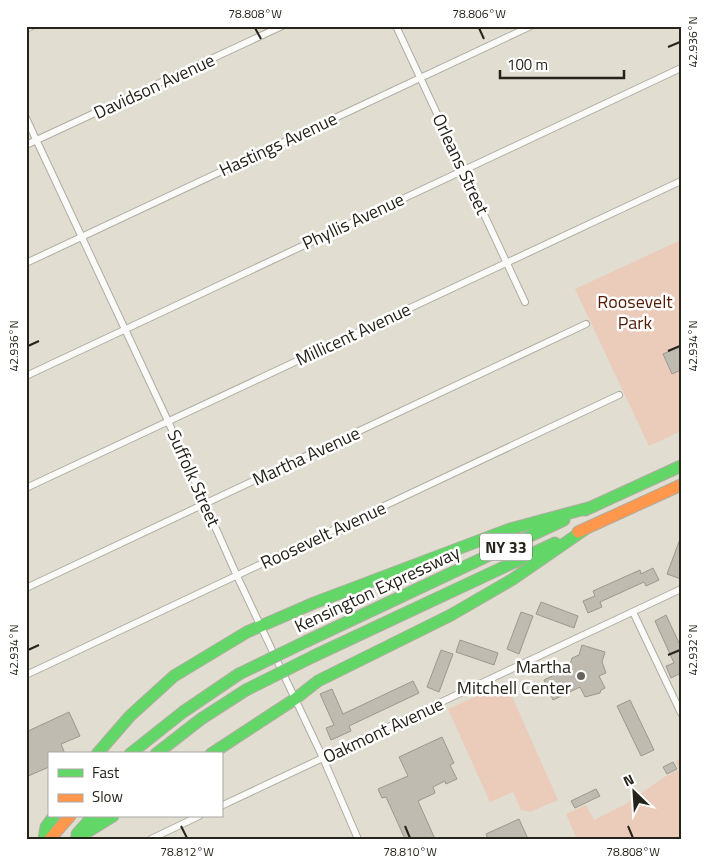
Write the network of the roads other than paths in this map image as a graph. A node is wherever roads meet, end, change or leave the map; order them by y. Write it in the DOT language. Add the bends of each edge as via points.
graph roads {
  1 [pos="32,26"];
  2 [pos="282,26"];
  3 [pos="396,26"];
  4 [pos="531,26"];
  5 [pos="26,29"];
  6 [pos="681,68"];
  7 [pos="420,78"];
  8 [pos="26,118"];
  9 [pos="37,140"];
  10 [pos="26,145"];
  11 [pos="463,169"];
  12 [pos="681,181"];
  13 [pos="82,236"];
  14 [pos="507,262"];
  15 [pos="26,263"];
  16 [pos="526,302"];
  17 [pos="586,324"];
  18 [pos="125,329"];
  19 [pos="26,376"];
  20 [pos="619,395"];
  21 [pos="168,421"];
  22 [pos="681,466"];
  23 [pos="681,485"];
  24 [pos="26,488"];
  25 [pos="206,504"];
  26 [pos="592,507"];
  27 [pos="584,530"];
  28 [pos="237,576"];
  29 [pos="26,588"];
  30 [pos="681,589"];
  31 [pos="632,612"];
  32 [pos="261,626"];
  33 [pos="26,675"];
  34 [pos="295,699"];
  35 [pos="681,713"];
  36 [pos="99,752"];
  37 [pos="132,752"];
  38 [pos="159,752"];
  39 [pos="214,752"];
  40 [pos="323,758"];
  41 [pos="222,806"];
  42 [pos="53,818"];
  43 [pos="68,818"];
  44 [pos="91,818"];
  45 [pos="110,818"];
  46 [pos="195,818"];
  47 [pos="49,835"];
  48 [pos="74,839"];
  49 [pos="151,839"];
  50 [pos="358,839"];
  1 -- 5 [label="street"];
  2 -- 9 [label="street, Davidson Avenue"];
  3 -- 7 [label="street, Orleans Street"];
  4 -- 7 [label="street, Hastings Avenue"];
  6 -- 11 [label="street, Phyllis Avenue"];
  7 -- 11 [label="street, Orleans Street"];
  7 -- 13 [label="street, Hastings Avenue"];
  8 -- 9 [label="street, Suffolk Street"];
  9 -- 10 [label="street, Davidson Avenue"];
  9 -- 13 [label="street, Suffolk Street"];
  11 -- 14 [label="street, Orleans Street"];
  11 -- 18 [label="street, Phyllis Avenue"];
  12 -- 14 [label="street, Millicent Avenue"];
  13 -- 15 [label="street, Hastings Avenue"];
  13 -- 18 [label="street, Suffolk Street"];
  14 -- 16 [label="street, Orleans Street"];
  14 -- 21 [label="street, Millicent Avenue"];
  17 -- 25 [label="street, Martha Avenue"];
  18 -- 19 [label="street, Phyllis Avenue"];
  18 -- 21 [label="street, Suffolk Street"];
  20 -- 28 [label="street, Roosevelt Avenue"];
  21 -- 24 [label="street, Millicent Avenue"];
  21 -- 25 [label="street, Suffolk Street"];
  22 -- 26 [label="highway, Kensington Expressway / NY 33"];
  23 -- 27 [label="highway, Kensington Expressway / NY 33"];
  25 -- 28 [label="street, Suffolk Street"];
  25 -- 29 [label="street, Martha Avenue"];
  26 -- 32 [label="highway" via="510,530"];
  26 -- 37 [label="highway, Kensington Expressway / NY 33, bridge" via="239,674 200,698"];
  27 -- 34 [label="highway" via="475,602 328,676"];
  27 -- 38 [label="highway, Kensington Expressway / NY 33, bridge" via="246,690"];
  28 -- 32 [label="street, Suffolk Street"];
  28 -- 33 [label="street, Roosevelt Avenue"];
  30 -- 31 [label="street, Oakmont Avenue"];
  31 -- 35 [label="street"];
  31 -- 40 [label="street, Oakmont Avenue"];
  32 -- 34 [label="street, Suffolk Street"];
  32 -- 36 [label="highway" via="174,676 130,716"];
  34 -- 39 [label="highway"];
  34 -- 40 [label="street, Suffolk Street"];
  40 -- 41 [label="street, Oakmont Avenue"];
  40 -- 50 [label="street, Suffolk Street"];
  42 -- 47 [label="highway"];
  43 -- 47 [label="highway"];
  44 -- 48 [label="highway"];
  45 -- 48 [label="highway"];
  46 -- 49 [label="street"];
}
